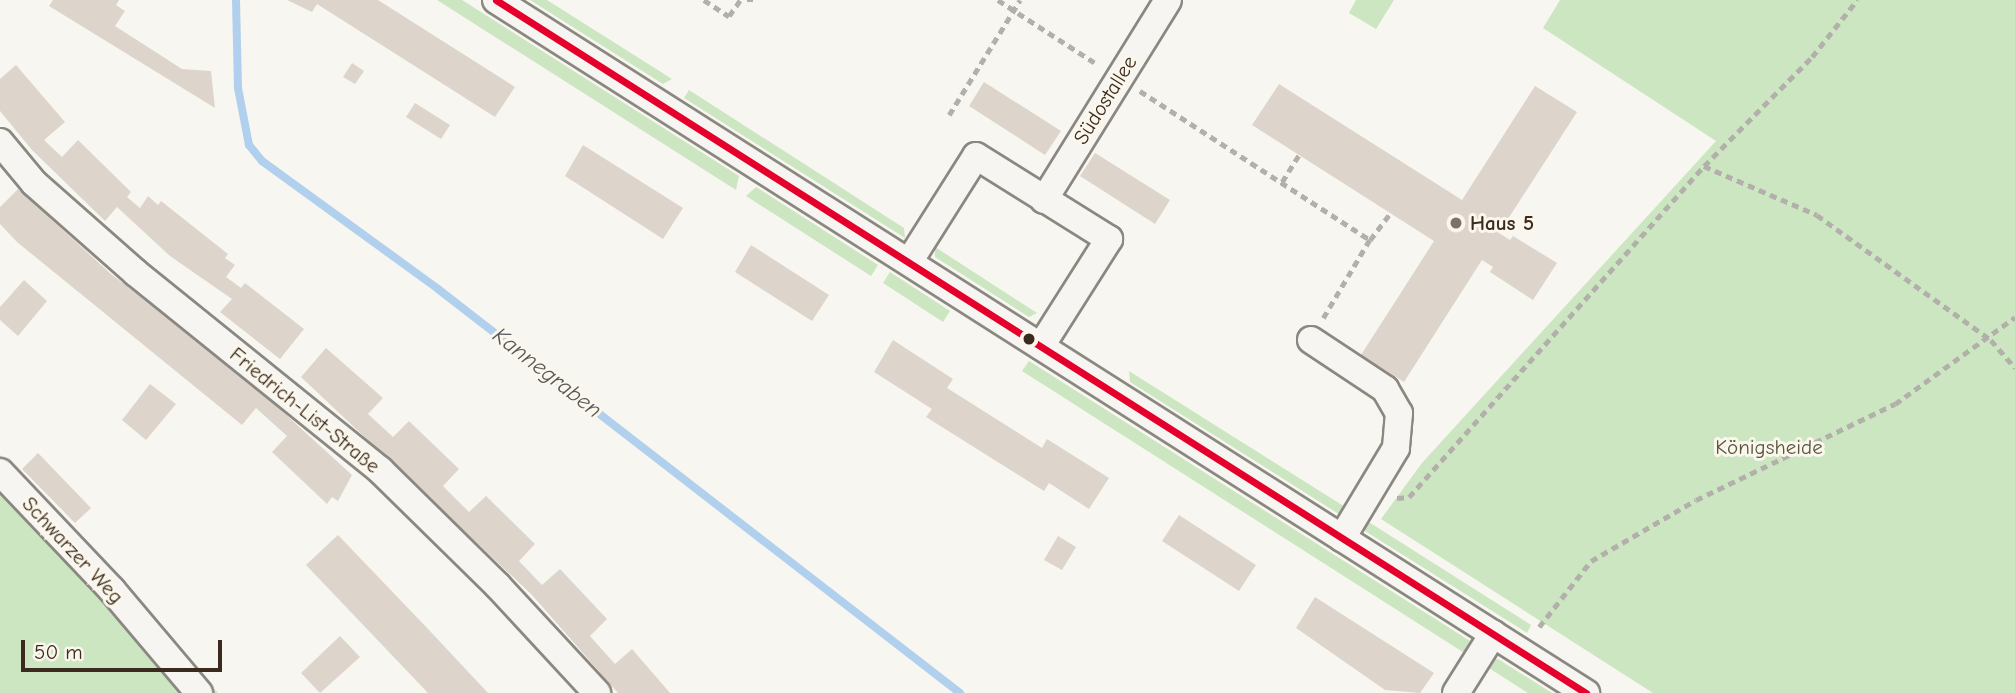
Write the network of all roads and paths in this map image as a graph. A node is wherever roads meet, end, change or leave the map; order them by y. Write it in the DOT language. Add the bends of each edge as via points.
graph roads {
  1 [pos="496,0"];
  2 [pos="704,0"];
  3 [pos="740,0"];
  4 [pos="747,0"];
  5 [pos="753,0"];
  6 [pos="998,0"];
  7 [pos="1020,0"];
  8 [pos="1168,0"];
  9 [pos="1857,0"];
  10 [pos="1013,10"];
  11 [pos="1119,78"];
  12 [pos="949,115"];
  13 [pos="0,142"];
  14 [pos="1298,155"];
  15 [pos="1704,166"];
  16 [pos="1282,183"];
  17 [pos="1044,200"];
  18 [pos="1390,213"];
  19 [pos="1370,240"];
  20 [pos="909,262"];
  21 [pos="2015,317"];
  22 [pos="1311,340"];
  23 [pos="1991,340"];
  24 [pos="1041,346"];
  25 [pos="2015,368"];
  26 [pos="0,472"];
  27 [pos="1376,486"];
  28 [pos="1342,538"];
  29 [pos="1539,627"];
  30 [pos="1493,634"];
  31 [pos="199,693"];
  32 [pos="597,693"];
  33 [pos="1456,693"];
  34 [pos="1586,693"];
  1 -- 20 [label="street"];
  2 -- 3 [label="path" via="729,16"];
  4 -- 5 [label="path"];
  6 -- 10 [label="path"];
  7 -- 10 [label="path"];
  8 -- 11 [label="street, Südostallee"];
  9 -- 15 [label="path" via="1812,57"];
  10 -- 11 [label="path"];
  10 -- 12 [label="path"];
  11 -- 16 [label="path"];
  11 -- 17 [label="street, Südostallee"];
  13 -- 32 [label="street, Friedrich-List-Straße" via="34,183 136,273 380,470 499,586"];
  14 -- 16 [label="path"];
  15 -- 23 [label="path" via="1817,215"];
  15 -- 27 [label="path" via="1409,497 1392,498"];
  16 -- 19 [label="path"];
  17 -- 20 [label="street" via="976,156"];
  17 -- 24 [label="street" via="1110,239"];
  18 -- 19 [label="path"];
  19 -- 22 [label="path"];
  20 -- 24 [label="street"];
  21 -- 23 [label="path"];
  22 -- 27 [label="street" via="1385,389 1399,413 1396,448"];
  23 -- 25 [label="path"];
  23 -- 29 [label="path" via="1895,404 1696,500 1591,561"];
  24 -- 28 [label="street"];
  26 -- 31 [label="street, Schwarzer Weg" via="112,590"];
  27 -- 28 [label="street"];
  28 -- 30 [label="street"];
  30 -- 33 [label="street"];
  30 -- 34 [label="street"];
}
